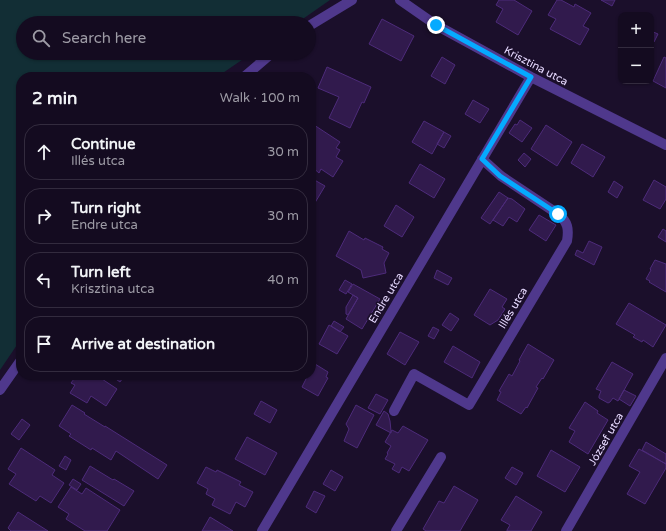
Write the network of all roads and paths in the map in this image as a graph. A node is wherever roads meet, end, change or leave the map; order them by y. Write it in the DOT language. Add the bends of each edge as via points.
graph roads {
  1 [pos="352,0"];
  2 [pos="400,0"];
  3 [pos="316,22"];
  4 [pos="264,60"];
  5 [pos="250,72"];
  6 [pos="531,77"];
  7 [pos="666,145"];
  8 [pos="482,159"];
  9 [pos="666,358"];
  10 [pos="16,367"];
  11 [pos="0,390"];
  12 [pos="394,410"];
  13 [pos="441,457"];
  14 [pos="262,531"];
  15 [pos="396,531"];
  16 [pos="566,531"];
  1 -- 3 [label="street"];
  2 -- 6 [label="street, Krisztina utca" via="436,25"];
  4 -- 5 [label="street"];
  6 -- 7 [label="street, Krisztina utca"];
  6 -- 8 [label="street, Endre utca"];
  8 -- 12 [label="street, Illés utca" via="500,176 564,219 567,241 469,405 414,374"];
  8 -- 14 [label="street, Endre utca"];
  9 -- 16 [label="street, József utca"];
  10 -- 11 [label="street"];
  13 -- 15 [label="street"];
}
